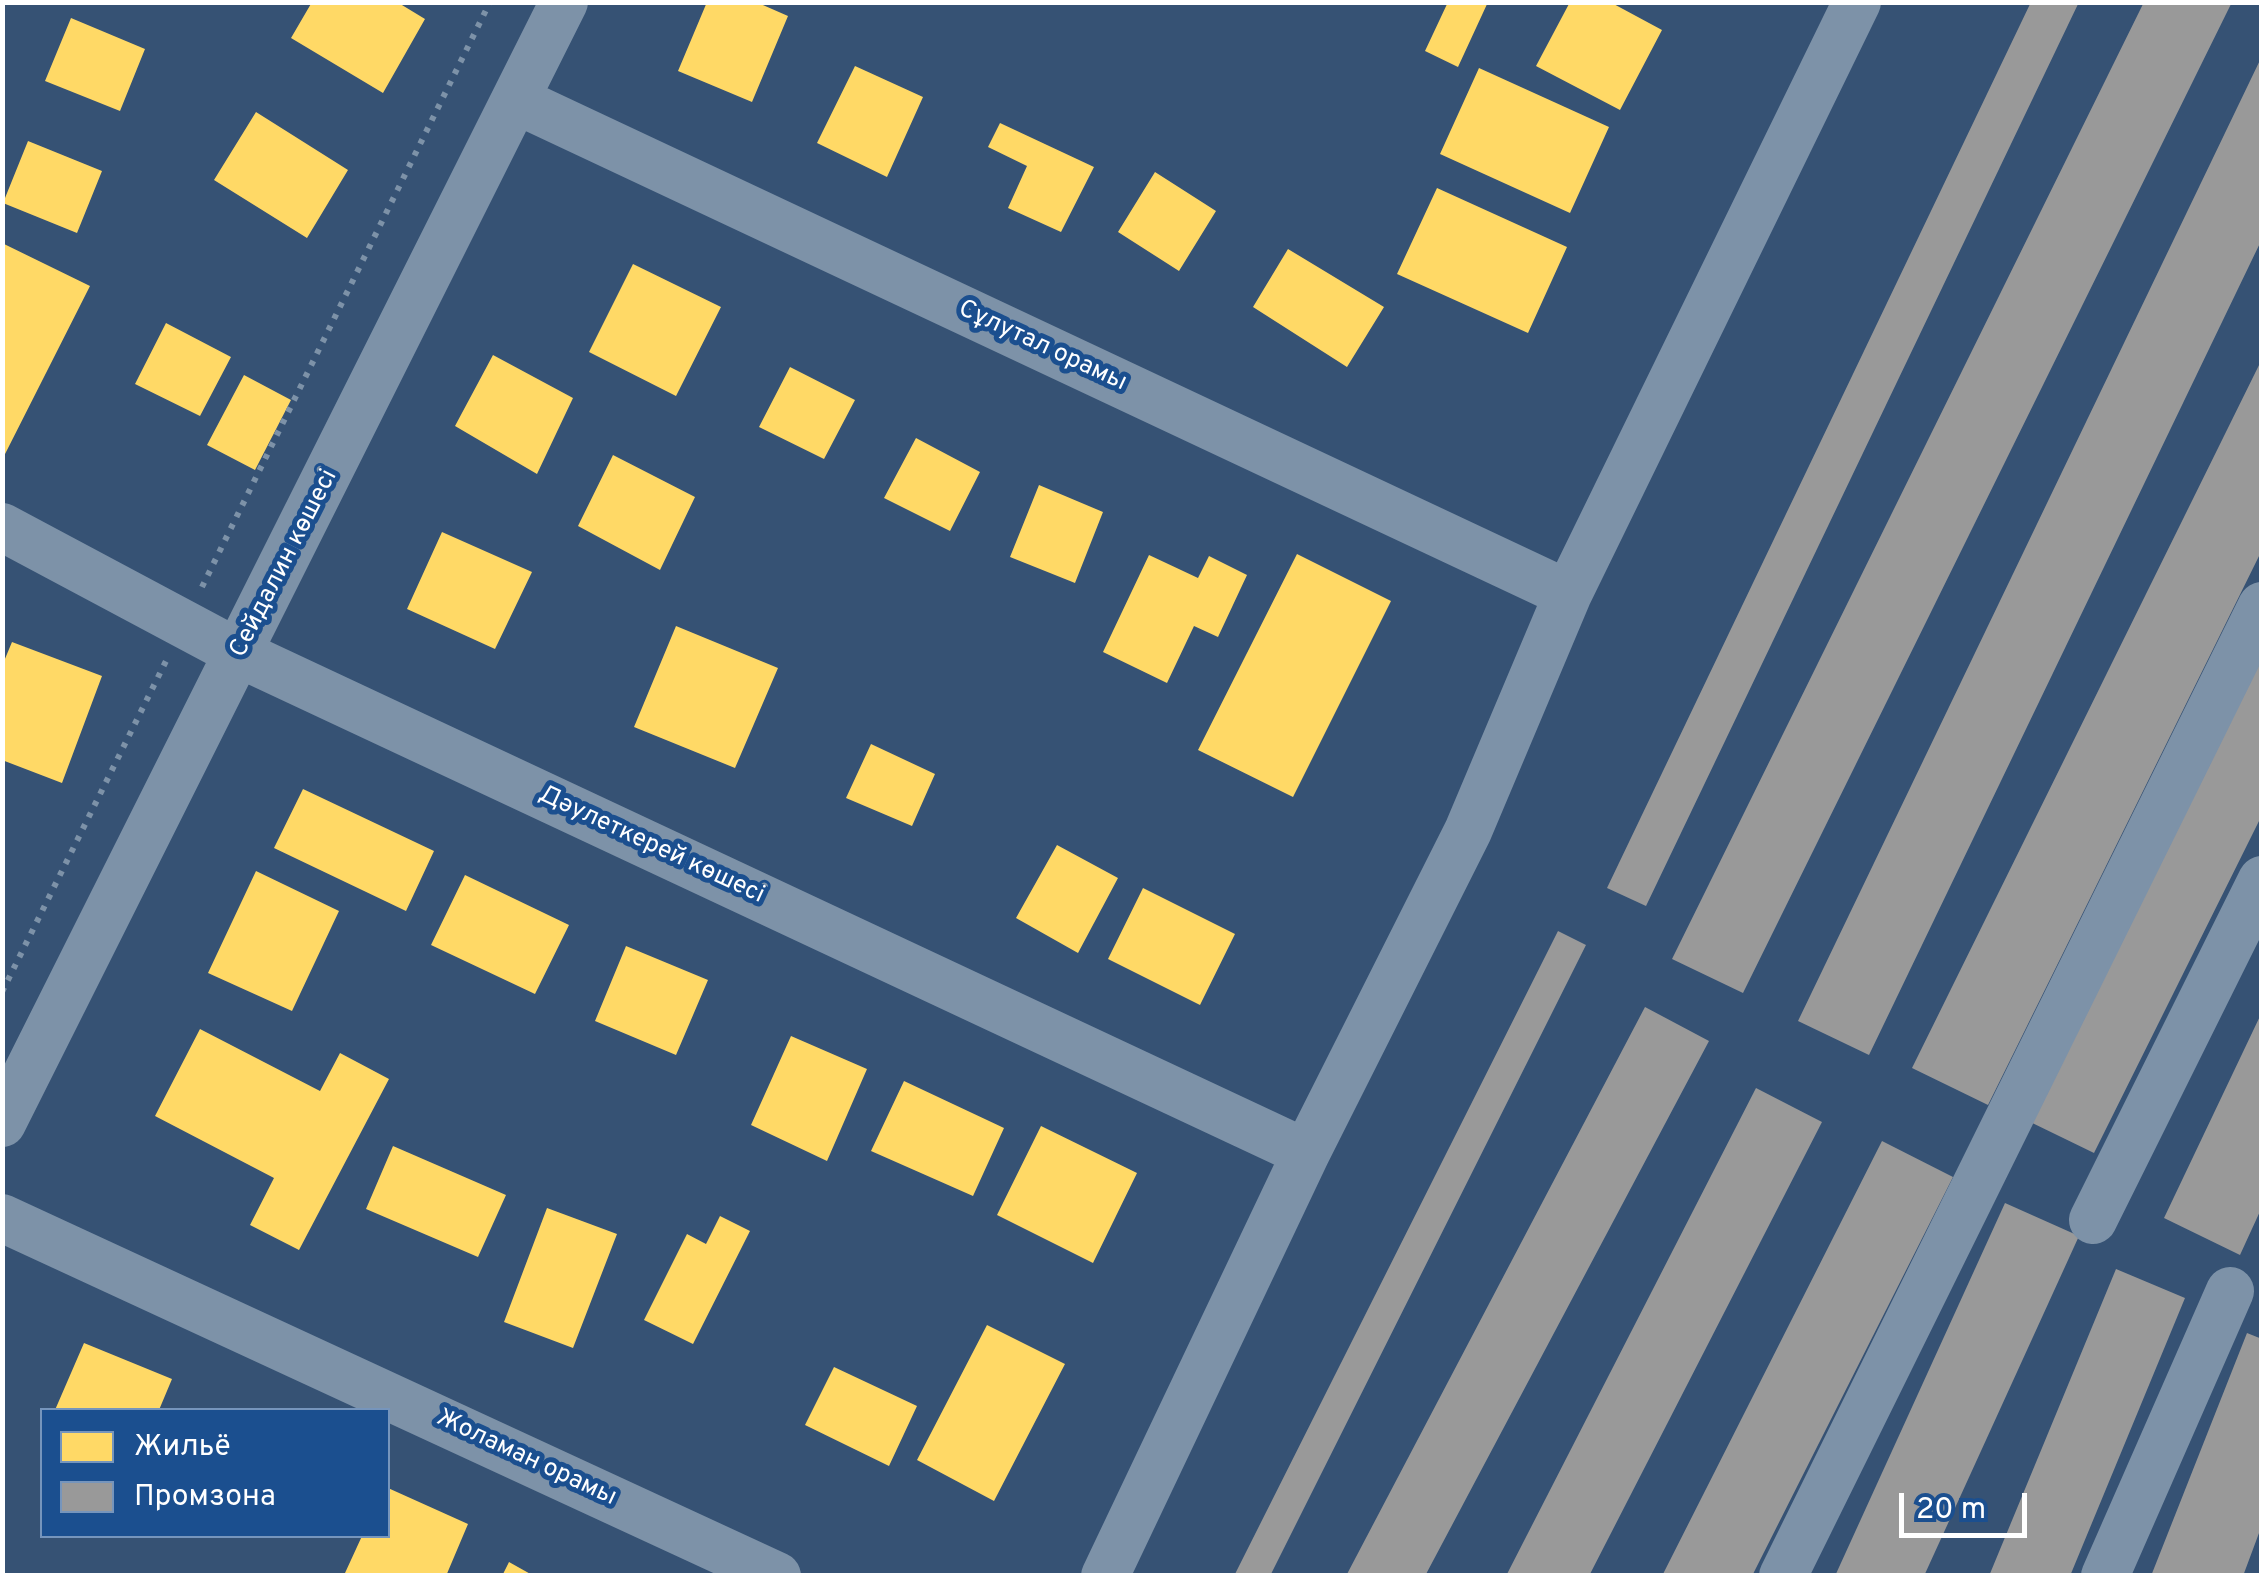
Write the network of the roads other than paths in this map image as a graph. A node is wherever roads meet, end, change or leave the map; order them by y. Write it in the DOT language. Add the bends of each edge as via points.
graph roads {
  1 [pos="564,2"];
  2 [pos="1856,2"];
  3 [pos="516,100"];
  4 [pos="2,527"];
  5 [pos="1568,594"];
  6 [pos="2262,606"];
  7 [pos="240,654"];
  8 [pos="2262,880"];
  9 [pos="2,1123"];
  10 [pos="1306,1153"];
  11 [pos="2,1218"];
  12 [pos="2093,1220"];
  13 [pos="2230,1291"];
  14 [pos="777,1576"];
  15 [pos="1106,1576"];
  16 [pos="1783,1576"];
  17 [pos="2105,1576"];
  1 -- 3 [label="street, Сейдалин көшесі"];
  2 -- 5 [label="street"];
  3 -- 5 [label="street, Сұлутал орамы"];
  3 -- 7 [label="street, Сейдалин көшесі"];
  4 -- 7 [label="street, Дәулеткерей көшесі"];
  5 -- 10 [label="street" via="1468,831"];
  6 -- 16 [label="street"];
  7 -- 9 [label="street, Сейдалин көшесі"];
  7 -- 10 [label="street, Дәулеткерей көшесі"];
  8 -- 12 [label="street"];
  10 -- 15 [label="street"];
  11 -- 14 [label="street, Жоламан орамы"];
  13 -- 17 [label="street"];
}
